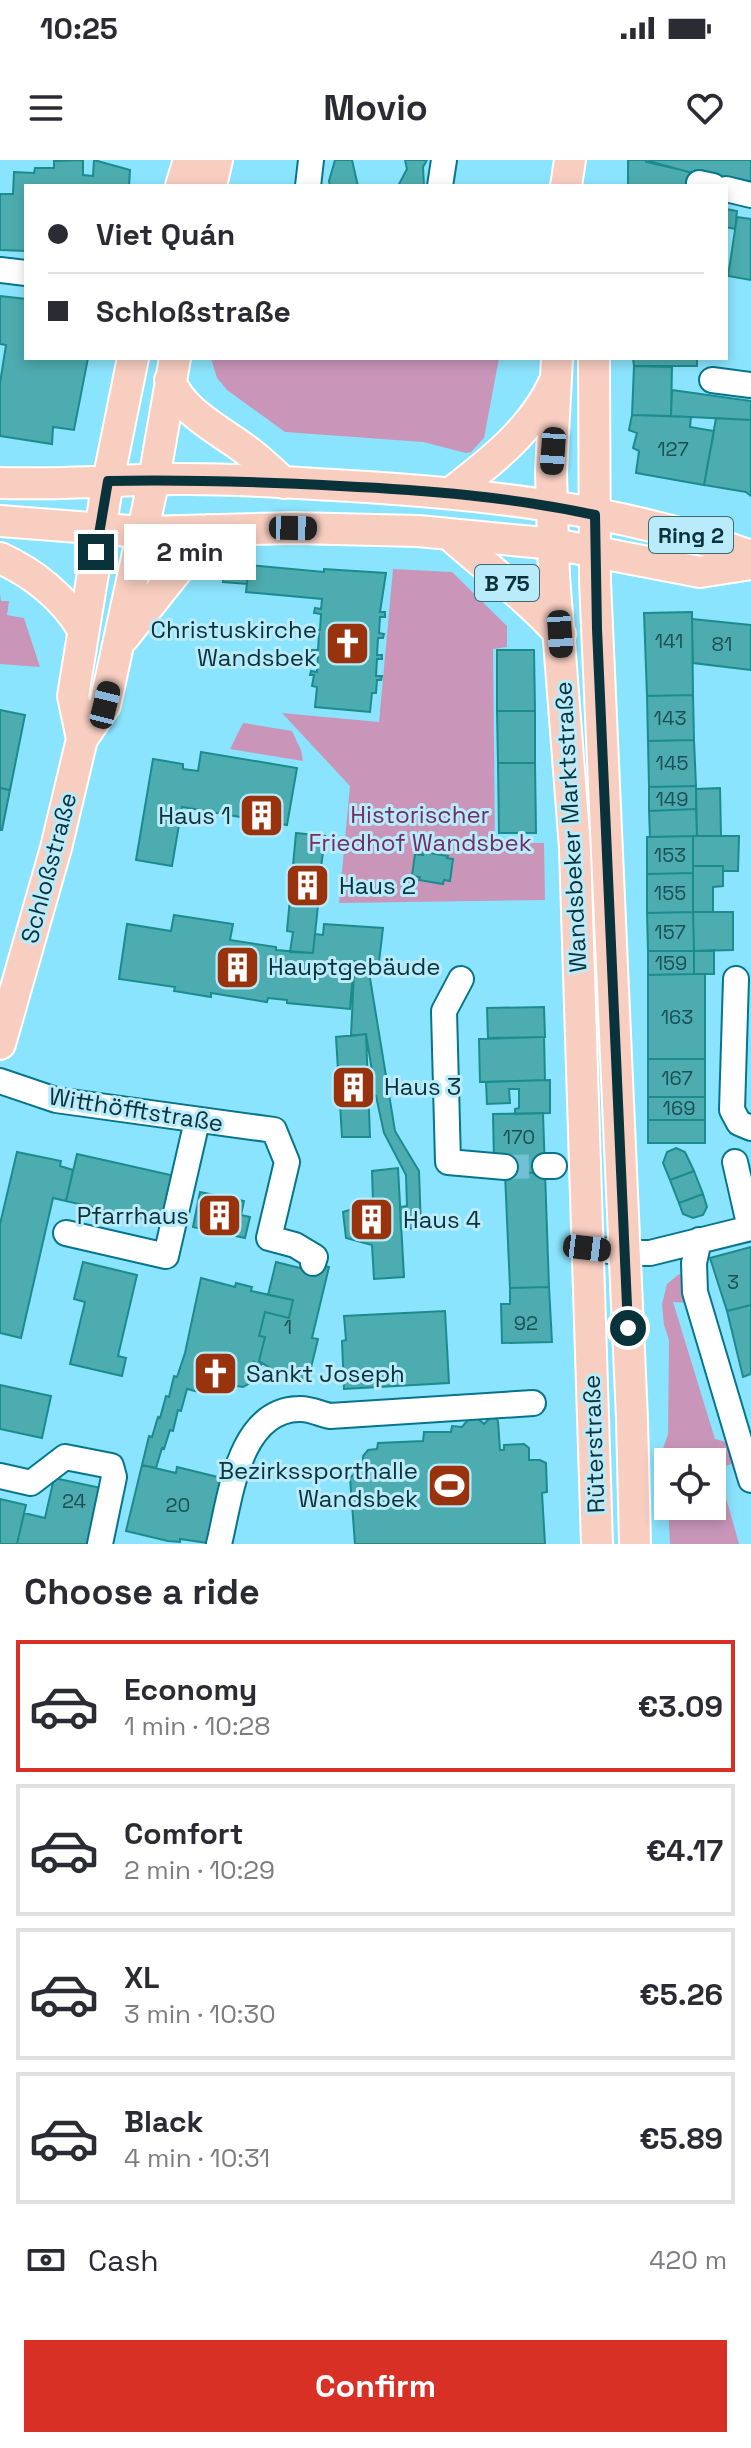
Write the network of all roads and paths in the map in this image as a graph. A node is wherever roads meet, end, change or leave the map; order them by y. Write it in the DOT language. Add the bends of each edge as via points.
graph roads {
  1 [pos="189,160"];
  2 [pos="217,160"];
  3 [pos="311,160"];
  4 [pos="444,160"];
  5 [pos="182,184"];
  6 [pos="211,184"];
  7 [pos="308,184"];
  8 [pos="440,184"];
  9 [pos="728,189"];
  10 [pos="751,195"];
  11 [pos="0,270"];
  12 [pos="24,273"];
  13 [pos="133,360"];
  14 [pos="594,360"];
  15 [pos="557,368"];
  16 [pos="172,369"];
  17 [pos="712,380"];
  18 [pos="751,385"];
  19 [pos="154,479"];
  20 [pos="108,481"];
  21 [pos="0,483"];
  22 [pos="284,483"];
  23 [pos="452,492"];
  24 [pos="552,505"];
  25 [pos="595,515"];
  26 [pos="0,521"];
  27 [pos="100,529"];
  28 [pos="209,530"];
  29 [pos="143,532"];
  30 [pos="450,535"];
  31 [pos="554,544"];
  32 [pos="595,553"];
  33 [pos="751,556"];
  34 [pos="0,558"];
  35 [pos="751,564"];
  36 [pos="83,630"];
  37 [pos="560,634"];
  38 [pos="121,642"];
  39 [pos="82,739"];
  40 [pos="461,979"];
  41 [pos="736,979"];
  42 [pos="0,1044"];
  43 [pos="0,1081"];
  44 [pos="197,1121"];
  45 [pos="751,1128"];
  46 [pos="735,1162"];
  47 [pos="505,1167"];
  48 [pos="750,1228"];
  49 [pos="66,1233"];
  50 [pos="699,1240"];
  51 [pos="587,1248"];
  52 [pos="624,1253"];
  53 [pos="313,1263"];
  54 [pos="533,1403"];
  55 [pos="0,1476"];
  56 [pos="751,1480"];
  57 [pos="100,1544"];
  58 [pos="219,1544"];
  59 [pos="597,1544"];
  60 [pos="635,1544"];
  1 -- 5 [label="main road"];
  2 -- 6 [label="main road"];
  3 -- 7 [label="street"];
  4 -- 8 [label="street"];
  9 -- 10 [label="street"];
  11 -- 12 [label="street"];
  13 -- 20 [label="main road, Schloßstraße"];
  14 -- 25 [label="main road, Wandsbeker Marktstraße"];
  15 -- 23 [label="main road" via="542,405 516,439"];
  15 -- 24 [label="main road, Wandsbeker Marktstraße"];
  16 -- 19 [label="main road, Schloßstraße"];
  16 -- 22 [label="main road" via="179,397"];
  17 -- 18 [label="street"];
  19 -- 20 [label="main road, Ring 2"];
  19 -- 22 [label="main road, Ring 2"];
  19 -- 29 [label="main road, Schloßstraße"];
  20 -- 21 [label="main road, Ring 2"];
  20 -- 27 [label="main road, Schloßstraße"];
  22 -- 23 [label="main road, Ring 2"];
  23 -- 24 [label="main road, Ring 2"];
  23 -- 30 [label="street"];
  24 -- 25 [label="main road, Ring 2"];
  24 -- 31 [label="main road, Wandsbeker Marktstraße"];
  25 -- 32 [label="main road, Wandsbeker Marktstraße"];
  25 -- 33 [label="main road, Ring 2" via="697,536"];
  26 -- 27 [label="main road, Ring 2"];
  27 -- 29 [label="main road, Ring 2"];
  27 -- 36 [label="main road, Schloßstraße"];
  28 -- 29 [label="main road, Ring 2"];
  28 -- 30 [label="main road, Ring 2"];
  28 -- 38 [label="main road"];
  29 -- 38 [label="main road, Schloßstraße"];
  30 -- 31 [label="main road, Ring 2"];
  30 -- 37 [label="main road, B 75" via="534,605"];
  31 -- 32 [label="main road, Ring 2"];
  31 -- 37 [label="main road, Wandsbeker Marktstraße"];
  32 -- 35 [label="main road, Ring 2" via="700,572"];
  32 -- 52 [label="main road, Wandsbeker Marktstraße"];
  34 -- 36 [label="main road" via="59,597"];
  36 -- 39 [label="main road, Schloßstraße" via="73,696"];
  37 -- 51 [label="main road, Wandsbeker Marktstraße" via="575,848"];
  38 -- 39 [label="main road, Schloßstraße" via="105,705"];
  39 -- 42 [label="main road, Schloßstraße"];
  40 -- 47 [label="street" via="444,1011 448,1162"];
  41 -- 45 [label="street" via="732,1110 739,1123"];
  43 -- 44 [label="street, Witthöfftstraße" via="56,1100"];
  44 -- 49 [label="street" via="166,1256"];
  44 -- 53 [label="street, Witthöfftstraße" via="274,1130 287,1162 269,1238 295,1245 315,1257"];
  46 -- 48 [label="street"];
  48 -- 50 [label="street"];
  50 -- 52 [label="street" via="650,1253"];
  50 -- 56 [label="street" via="695,1292"];
  51 -- 52 [label="street"];
  51 -- 59 [label="main road, Rüterstraße"];
  52 -- 60 [label="main road, Rüterstraße"];
  54 -- 58 [label="street" via="330,1416 298,1408 279,1414 258,1429 242,1451"];
  55 -- 57 [label="street" via="31,1483 65,1457 111,1466 114,1477"];
}
